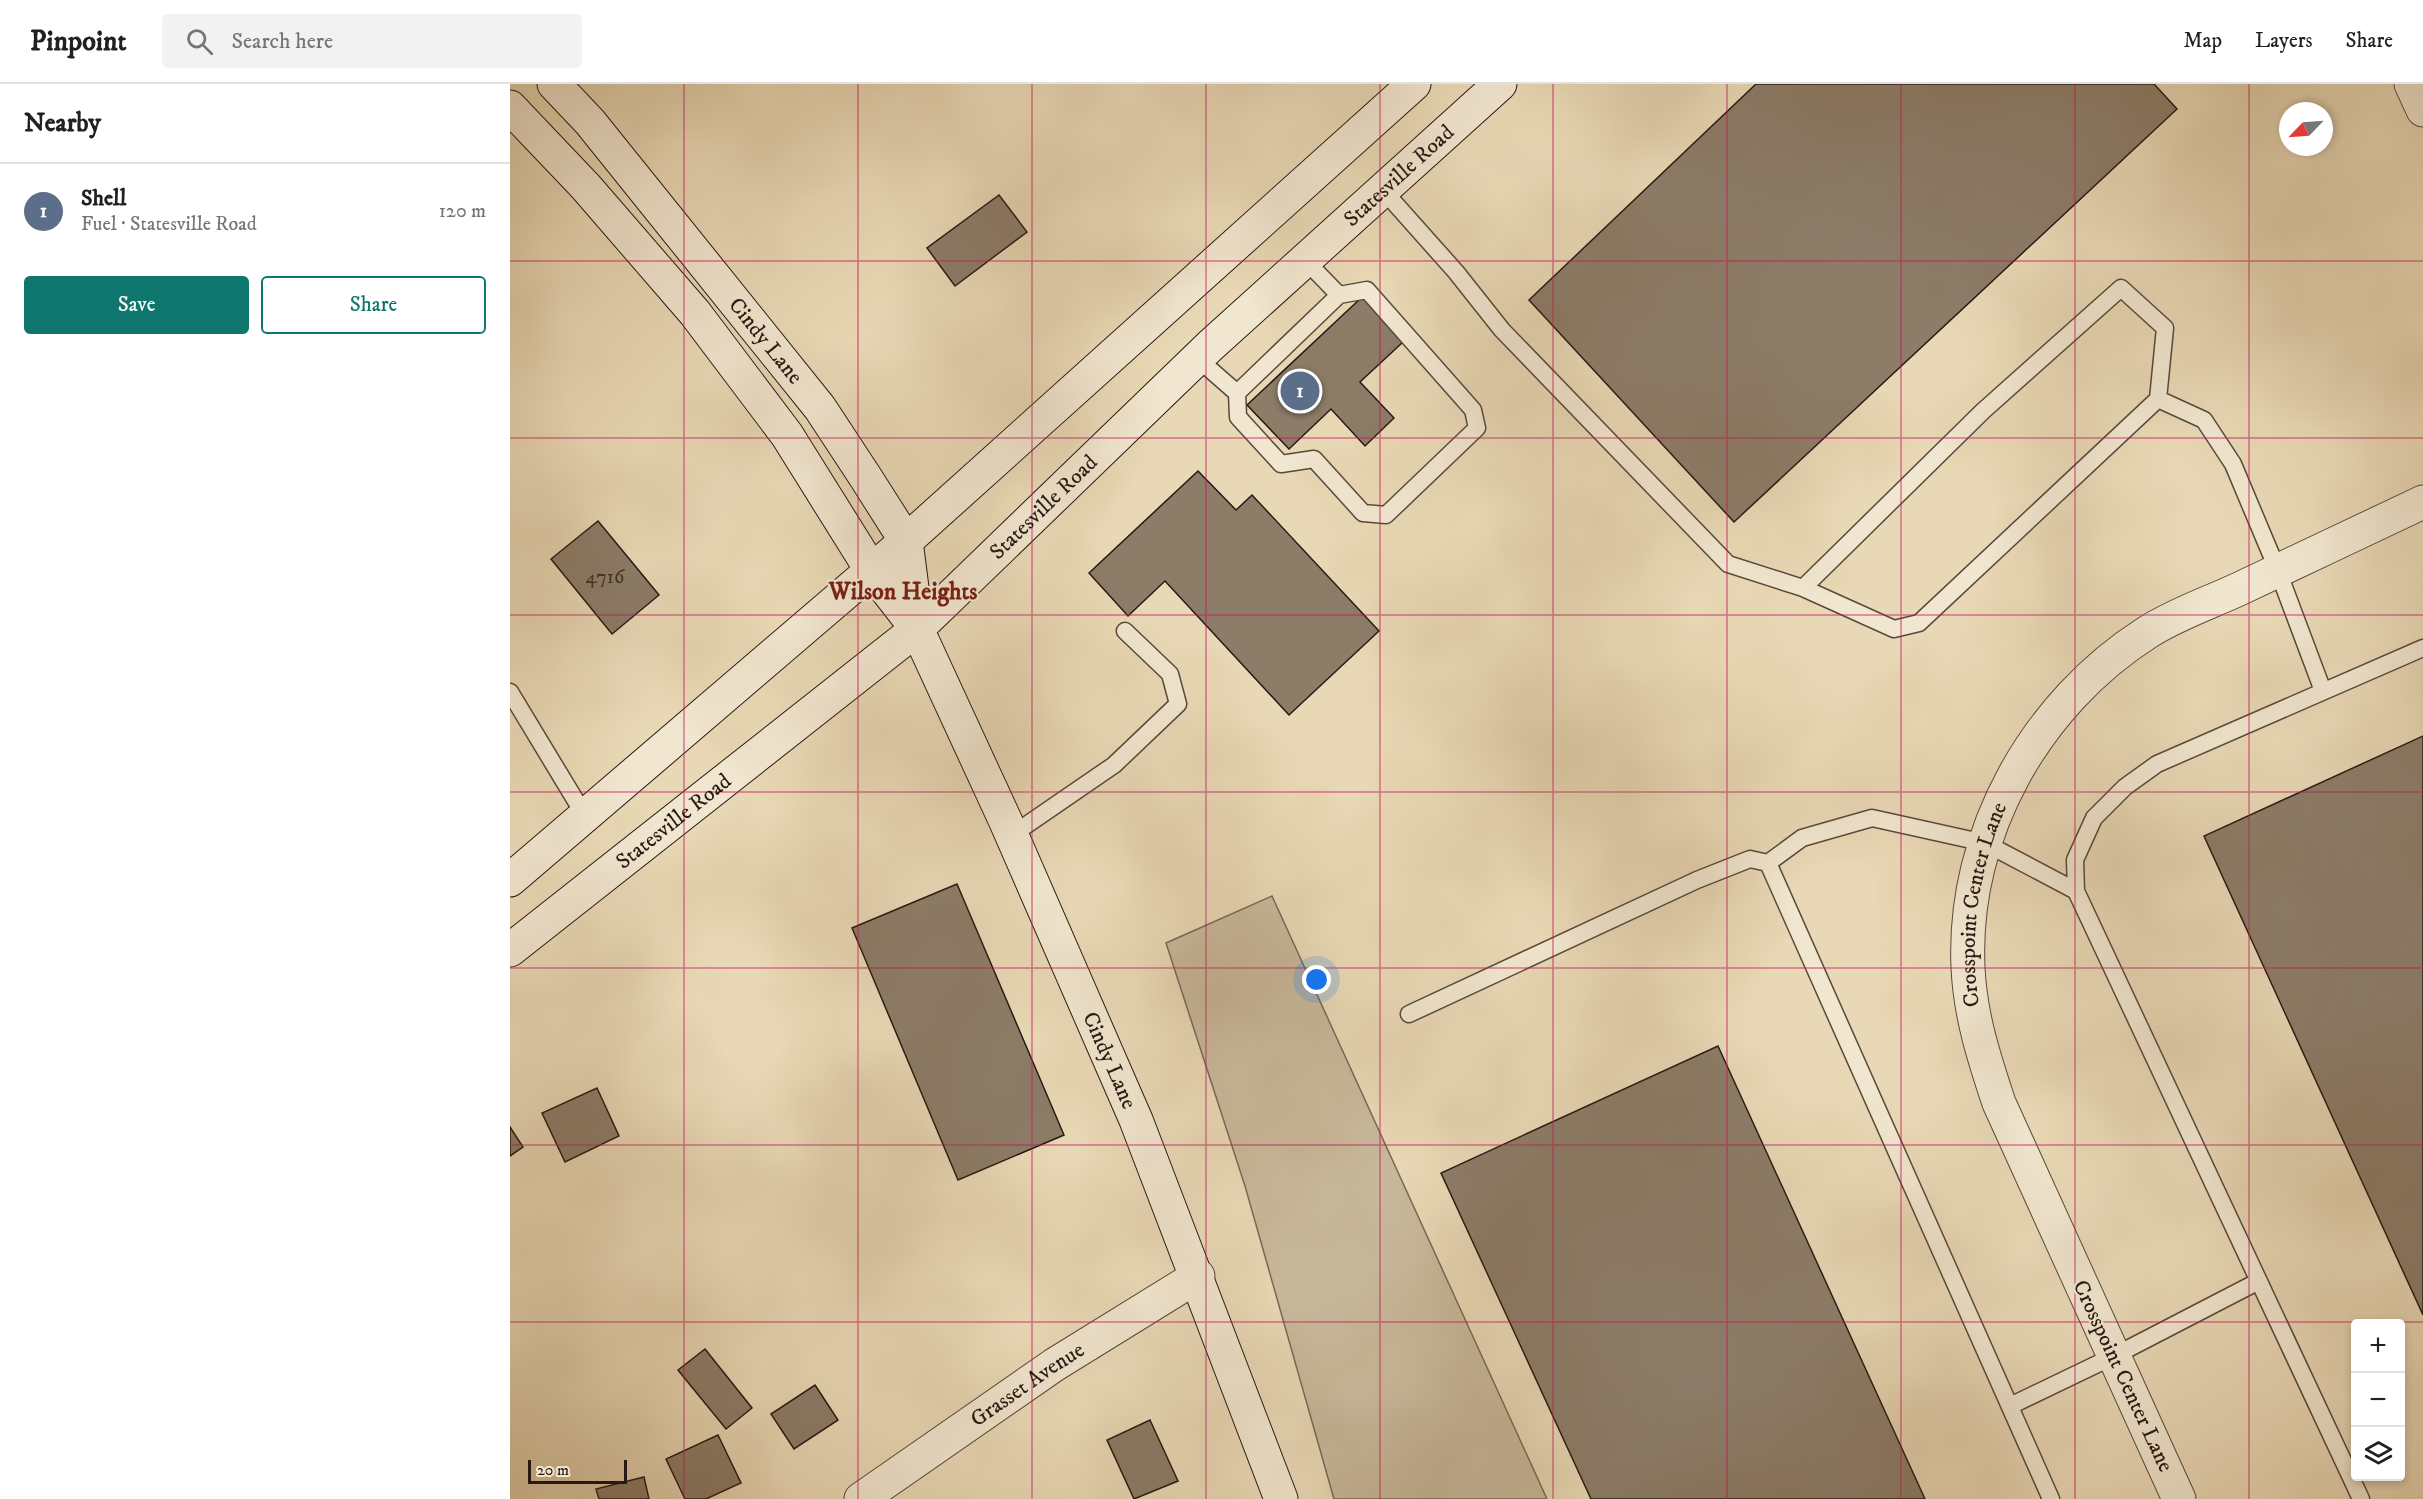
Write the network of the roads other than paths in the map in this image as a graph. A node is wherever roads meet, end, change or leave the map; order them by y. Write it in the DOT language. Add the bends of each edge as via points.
graph roads {
  1 [pos="554,84"];
  2 [pos="1414,84"];
  3 [pos="1500,84"];
  4 [pos="2411,84"];
  5 [pos="510,107"];
  6 [pos="2423,110"];
  7 [pos="1383,190"];
  8 [pos="1305,260"];
  9 [pos="1340,295"];
  10 [pos="1197,358"];
  11 [pos="1237,393"];
  12 [pos="2158,399"];
  13 [pos="2423,502"];
  14 [pos="906,541"];
  15 [pos="872,571"];
  16 [pos="2278,571"];
  17 [pos="1803,588"];
  18 [pos="917,629"];
  19 [pos="1125,631"];
  20 [pos="2423,648"];
  21 [pos="2323,691"];
  22 [pos="510,692"];
  23 [pos="585,816"];
  24 [pos="1012,835"];
  25 [pos="1985,843"];
  26 [pos="1768,862"];
  27 [pos="510,880"];
  28 [pos="2076,891"];
  29 [pos="510,950"];
  30 [pos="1409,1014"];
  31 [pos="1198,1276"];
  32 [pos="2259,1281"];
  33 [pos="2114,1356"];
  34 [pos="2010,1406"];
  35 [pos="861,1499"];
  36 [pos="1281,1499"];
  37 [pos="2051,1499"];
  38 [pos="2179,1499"];
  39 [pos="2361,1499"];
  1 -- 14 [label="main road, Cindy Lane" via="590,122 820,408"];
  2 -- 14 [label="main road"];
  3 -- 7 [label="main road, Statesville Road"];
  4 -- 6 [label="main road"];
  5 -- 15 [label="main road, Cindy Lane" via="586,187 695,313 787,435"];
  7 -- 8 [label="main road, Statesville Road"];
  7 -- 17 [label="lane" via="1502,330 1728,564"];
  8 -- 9 [label="lane"];
  8 -- 10 [label="main road, Statesville Road"];
  9 -- 11 [label="lane"];
  9 -- 11 [label="lane" via="1367,290 1473,410 1477,428 1386,515 1363,513 1314,459 1281,464 1238,417"];
  10 -- 11 [label="lane"];
  10 -- 18 [label="main road, Statesville Road"];
  12 -- 16 [label="lane" via="2204,420 2233,464"];
  12 -- 17 [label="lane" via="1919,624 1894,629"];
  12 -- 17 [label="lane" via="2165,328 2121,288 1983,411"];
  13 -- 16 [label="main road, Crosspoint Center Lane"];
  14 -- 15 [label="main road"];
  14 -- 18 [label="main road, Cindy Lane"];
  15 -- 18 [label="main road, Cindy Lane"];
  15 -- 23 [label="main road"];
  16 -- 21 [label="lane"];
  16 -- 25 [label="main road, Crosspoint Center Lane" via="2150,631 2104,663 2043,728 2013,775"];
  18 -- 24 [label="main road, Cindy Lane"];
  18 -- 29 [label="main road, Statesville Road"];
  19 -- 24 [label="lane" via="1170,674 1178,704 1114,765"];
  20 -- 21 [label="lane"];
  21 -- 28 [label="lane" via="2157,764 2125,787 2094,818 2074,860"];
  22 -- 23 [label="lane"];
  23 -- 27 [label="main road"];
  24 -- 31 [label="main road, Cindy Lane" via="1136,1120"];
  25 -- 26 [label="lane" via="1872,818 1802,838"];
  25 -- 28 [label="lane"];
  25 -- 33 [label="main road, Crosspoint Center Lane" via="1968,940 1972,1009 1980,1048 1999,1103"];
  26 -- 30 [label="lane" via="1750,859 1697,880"];
  26 -- 34 [label="lane"];
  28 -- 32 [label="lane"];
  31 -- 35 [label="main road, Grasset Avenue" via="1054,1365"];
  31 -- 36 [label="main road, Cindy Lane"];
  32 -- 33 [label="lane"];
  32 -- 39 [label="lane"];
  33 -- 34 [label="lane"];
  33 -- 38 [label="main road, Crosspoint Center Lane"];
  34 -- 37 [label="lane"];
}
